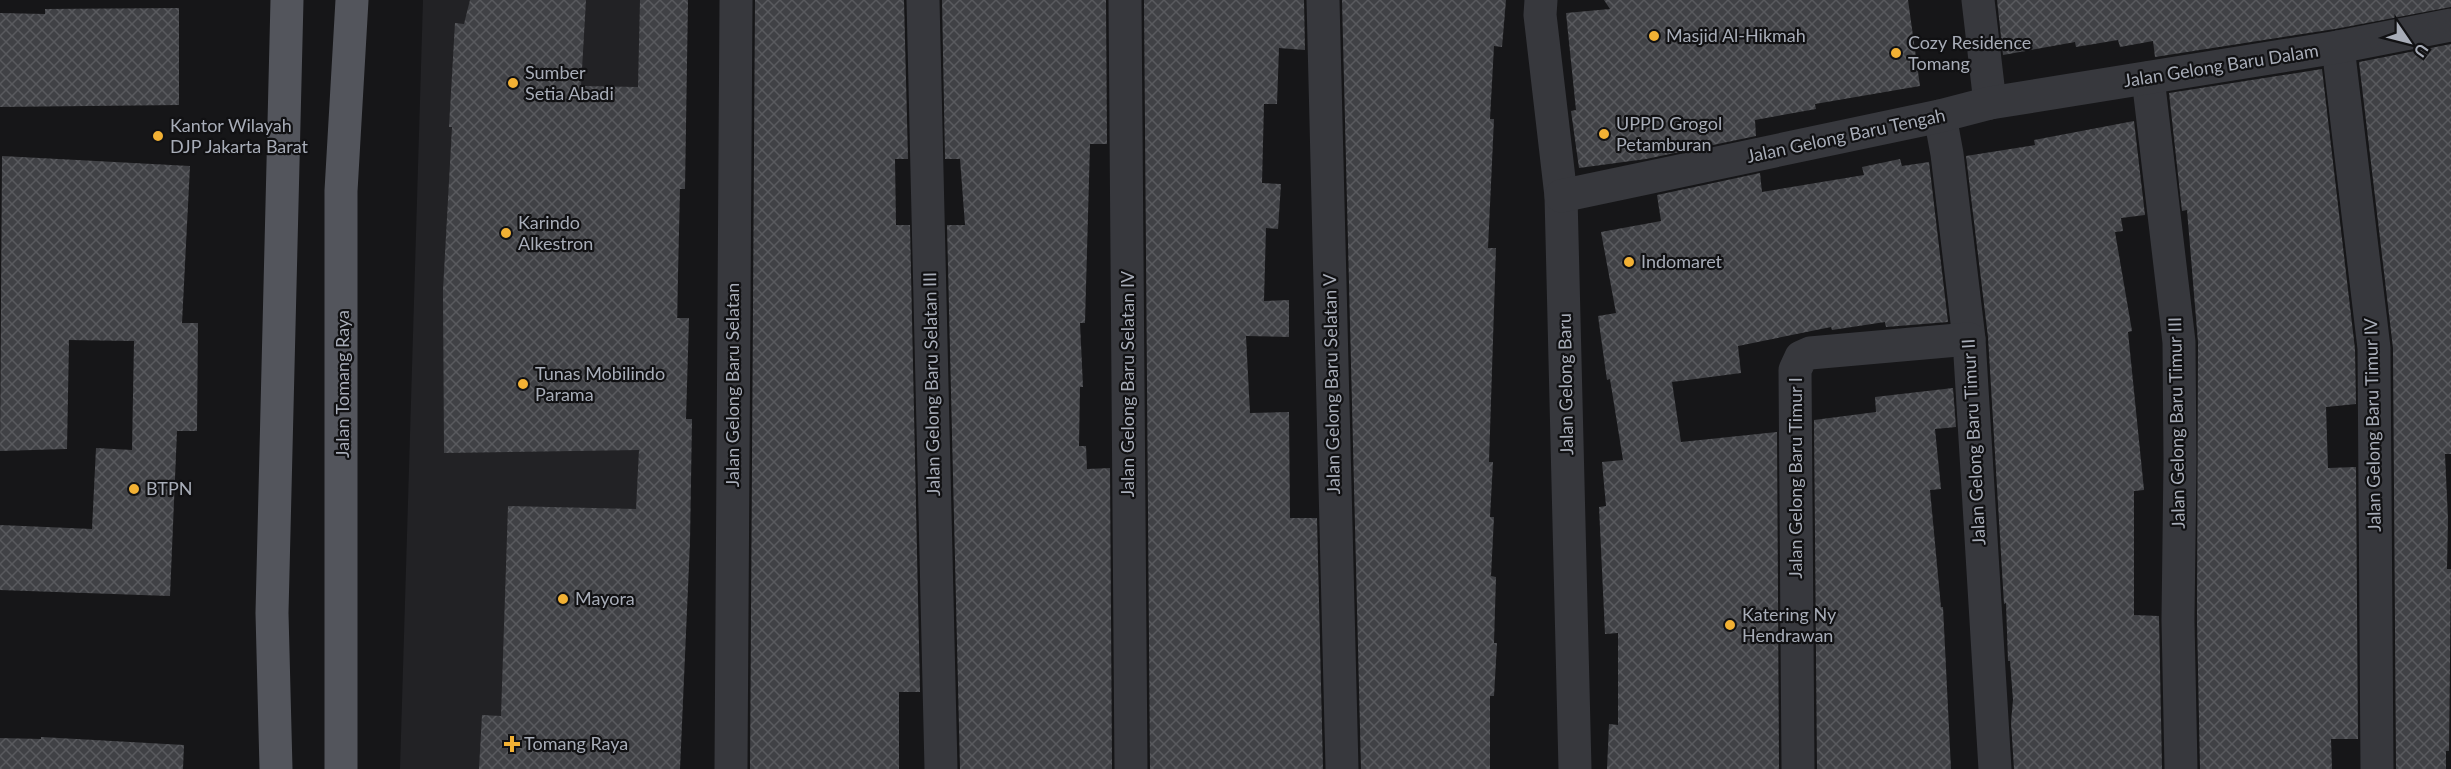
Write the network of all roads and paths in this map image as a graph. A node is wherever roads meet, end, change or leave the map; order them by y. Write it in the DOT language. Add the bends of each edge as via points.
graph roads {
  1 [pos="287,0"];
  2 [pos="352,0"];
  3 [pos="736,0"];
  4 [pos="923,0"];
  5 [pos="1125,0"];
  6 [pos="1323,0"];
  7 [pos="1541,0"];
  8 [pos="1978,0"];
  9 [pos="2451,25"];
  10 [pos="2338,47"];
  11 [pos="2148,78"];
  12 [pos="1990,103"];
  13 [pos="1940,116"];
  14 [pos="1561,196"];
  15 [pos="1969,339"];
  16 [pos="276,769"];
  17 [pos="341,769"];
  18 [pos="731,769"];
  19 [pos="941,769"];
  20 [pos="1131,769"];
  21 [pos="1342,769"];
  22 [pos="1575,769"];
  23 [pos="1798,769"];
  24 [pos="1995,769"];
  25 [pos="2181,769"];
  26 [pos="2377,769"];
  1 -- 16 [label="main road" via="272,613"];
  2 -- 17 [label="main road, Jalan Tomang Raya" via="342,191"];
  3 -- 18 [label="street, Jalan Gelong Baru Selatan"];
  4 -- 19 [label="street, Jalan Gelong Baru Selatan III"];
  5 -- 20 [label="street, Jalan Gelong Baru Selatan IV"];
  6 -- 21 [label="street, Jalan Gelong Baru Selatan V"];
  7 -- 14 [label="street, Jalan Gelong Baru"];
  8 -- 12 [label="street"];
  9 -- 10 [label="street, Jalan Gelong Baru Dalam"];
  10 -- 11 [label="street, Jalan Gelong Baru Dalam"];
  10 -- 26 [label="street, Jalan Gelong Baru Timur IV" via="2374,348"];
  11 -- 12 [label="street, Jalan Gelong Baru Dalam"];
  11 -- 25 [label="street, Jalan Gelong Baru Timur III" via="2179,342"];
  12 -- 13 [label="street, Jalan Gelong Baru Tengah"];
  13 -- 14 [label="street, Jalan Gelong Baru Tengah"];
  13 -- 15 [label="street, Jalan Gelong Baru Timur II"];
  14 -- 22 [label="street, Jalan Gelong Baru"];
  15 -- 23 [label="street, Jalan Gelong Baru Timur I" via="1810,353 1801,357 1795,370"];
  15 -- 24 [label="street, Jalan Gelong Baru Timur II"];
}
